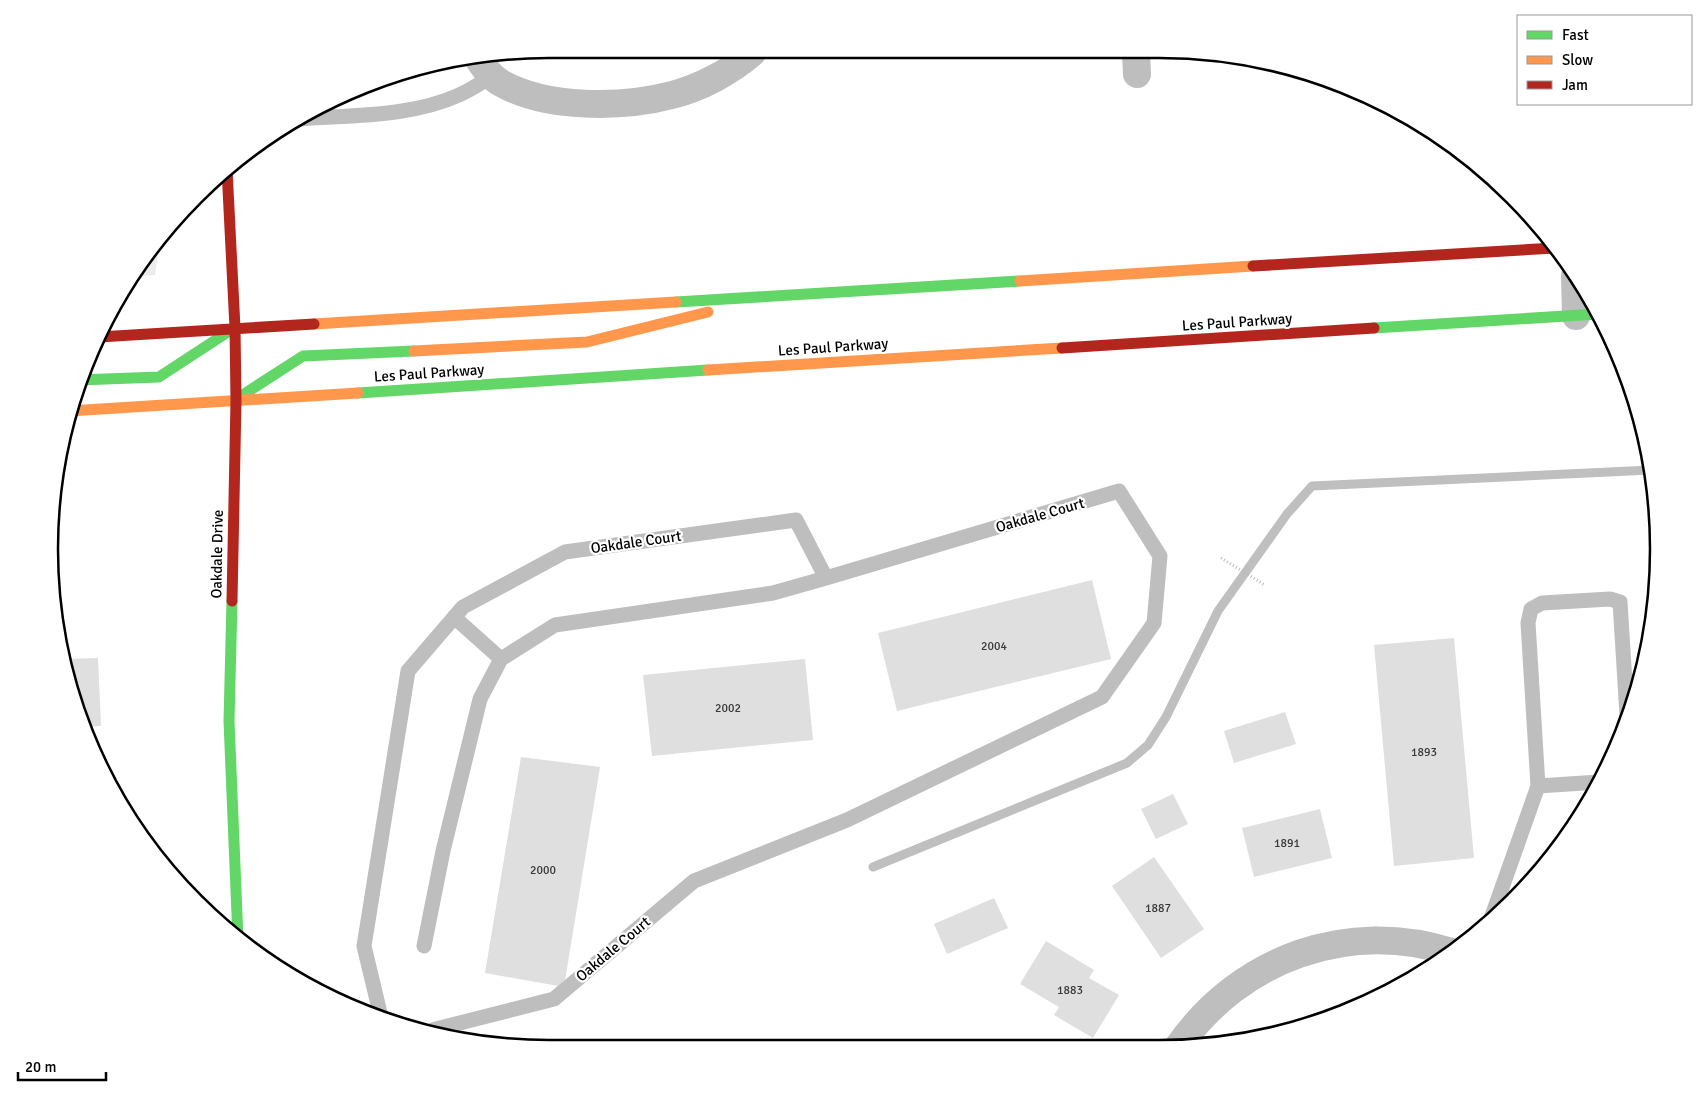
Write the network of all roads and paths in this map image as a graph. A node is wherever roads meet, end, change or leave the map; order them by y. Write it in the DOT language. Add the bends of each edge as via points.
graph roads {
  1 [pos="745,58"];
  2 [pos="480,63"];
  3 [pos="493,76"];
  4 [pos="312,118"];
  5 [pos="227,177"];
  6 [pos="1547,249"];
  7 [pos="772,296"];
  8 [pos="1583,301"];
  9 [pos="1587,315"];
  10 [pos="235,328"];
  11 [pos="106,336"];
  12 [pos="88,380"];
  13 [pos="236,400"];
  14 [pos="78,410"];
  15 [pos="1221,558"];
  16 [pos="826,578"];
  17 [pos="1265,585"];
  18 [pos="454,617"];
  19 [pos="502,660"];
  20 [pos="1626,697"];
  21 [pos="1590,783"];
  22 [pos="1538,786"];
  23 [pos="1496,905"];
  24 [pos="238,928"];
  25 [pos="424,946"];
  26 [pos="1441,950"];
  27 [pos="379,1009"];
  28 [pos="442,1028"];
  29 [pos="1184,1038"];
  1 -- 3 [label="street" via="715,79 673,95 638,101 573,103 521,92"];
  2 -- 3 [label="street"];
  3 -- 4 [label="lane" via="459,95 431,105"];
  5 -- 10 [label="main road, Oakdale Drive"];
  6 -- 7 [label="main road"];
  7 -- 10 [label="main road"];
  7 -- 13 [label="main road" via="587,342 302,356"];
  8 -- 9 [label="street"];
  9 -- 13 [label="main road, Les Paul Parkway"];
  10 -- 11 [label="main road"];
  10 -- 12 [label="main road" via="159,378"];
  10 -- 13 [label="main road, Oakdale Drive"];
  13 -- 14 [label="main road, Les Paul Parkway"];
  13 -- 24 [label="main road, Oakdale Drive" via="229,721"];
  15 -- 17 [label="path"];
  16 -- 18 [label="lane, Oakdale Court" via="796,520 565,552 463,607"];
  16 -- 19 [label="lane" via="773,592 555,625"];
  16 -- 28 [label="lane, Oakdale Court" via="1119,492 1160,556 1154,623 1102,697 846,820 694,881 554,999"];
  18 -- 19 [label="lane"];
  18 -- 27 [label="lane, Oakdale Court" via="408,671 364,946"];
  19 -- 25 [label="lane" via="480,699"];
  20 -- 22 [label="lane" via="1620,602 1542,604 1531,609 1528,623"];
  21 -- 22 [label="lane"];
  22 -- 23 [label="lane"];
  26 -- 29 [label="street" via="1367,938 1329,944 1290,957 1251,975 1221,998"];
}
